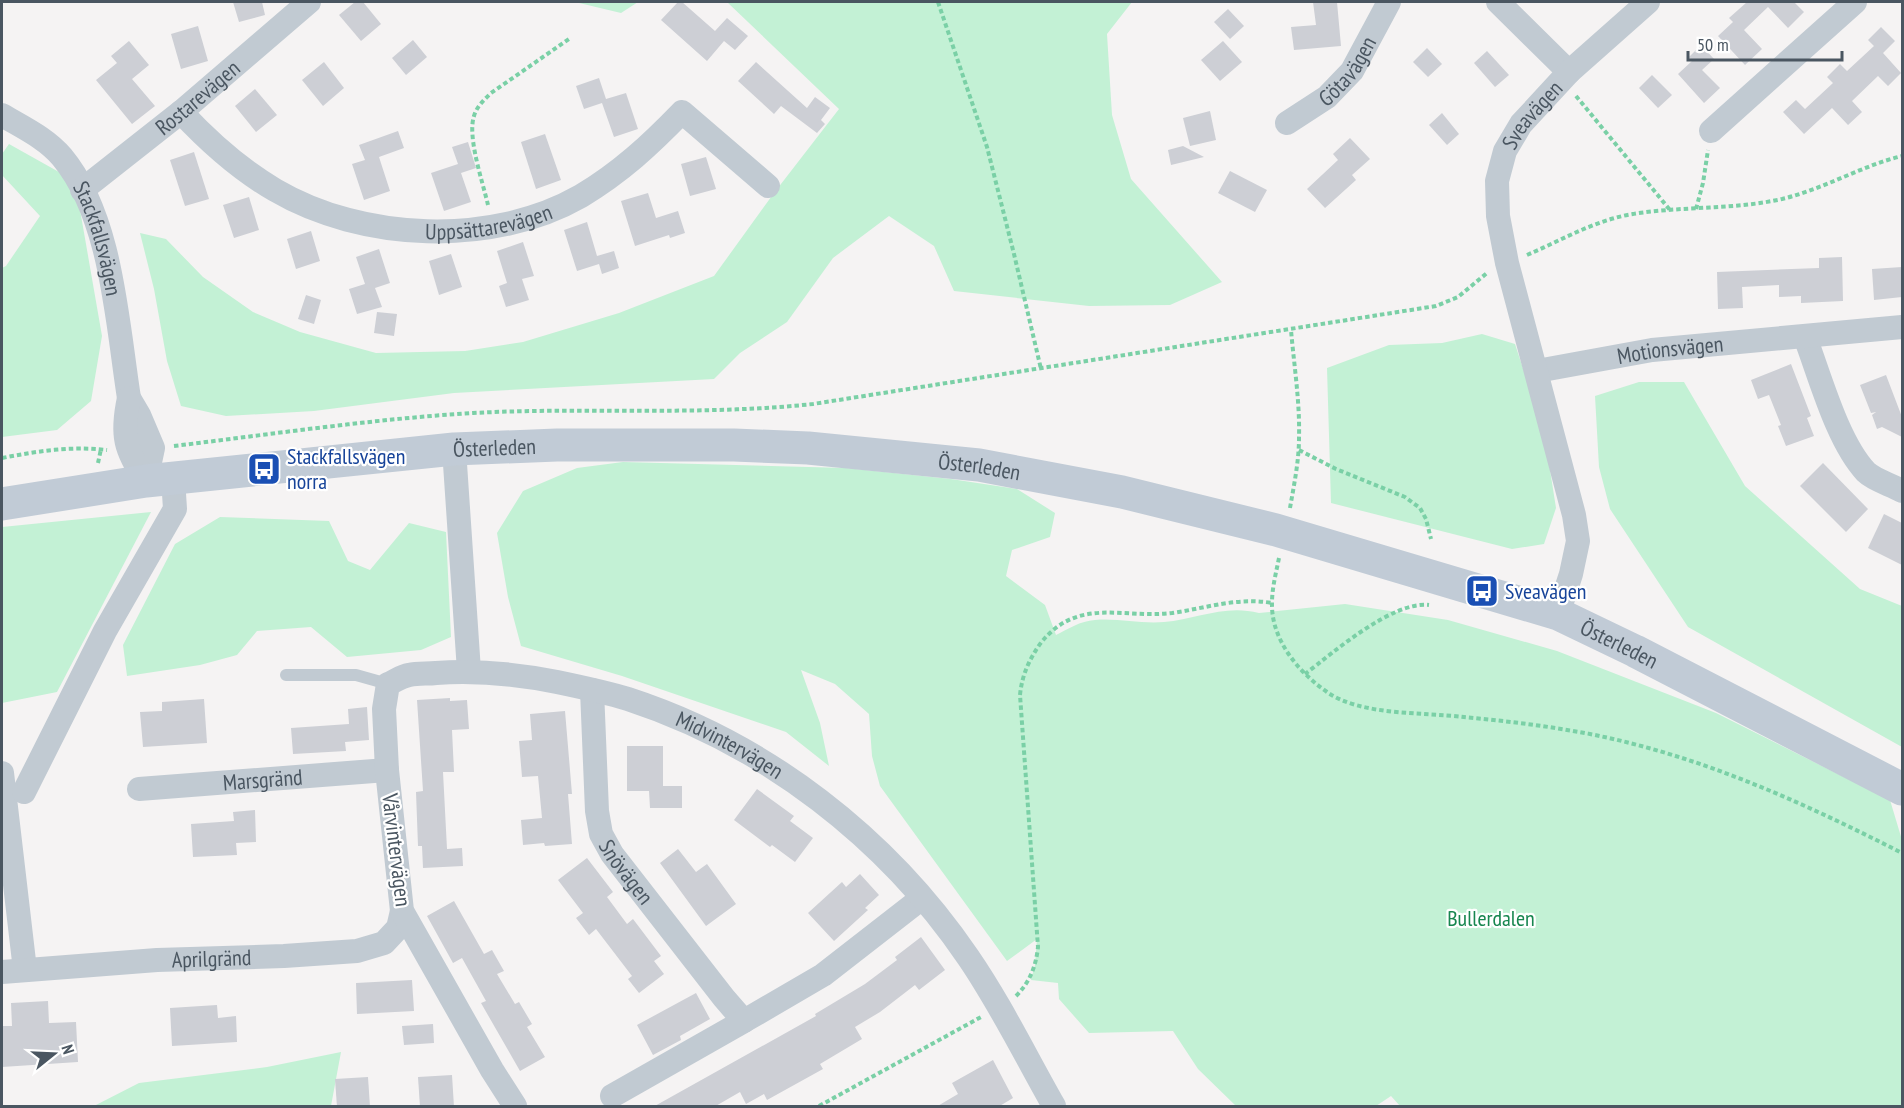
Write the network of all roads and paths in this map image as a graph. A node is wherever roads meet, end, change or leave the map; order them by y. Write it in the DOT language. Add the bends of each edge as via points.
graph roads {
  1 [pos="309,2"];
  2 [pos="938,2"];
  3 [pos="1389,2"];
  4 [pos="1498,2"];
  5 [pos="1648,2"];
  6 [pos="1855,2"];
  7 [pos="569,39"];
  8 [pos="1565,76"];
  9 [pos="180,112"];
  10 [pos="2,115"];
  11 [pos="1287,123"];
  12 [pos="1712,131"];
  13 [pos="1902,156"];
  14 [pos="768,186"];
  15 [pos="82,190"];
  16 [pos="1696,209"];
  17 [pos="1670,210"];
  18 [pos="493,226"];
  19 [pos="1507,263"];
  20 [pos="1902,327"];
  21 [pos="1291,330"];
  22 [pos="1805,337"];
  23 [pos="1041,369"];
  24 [pos="1537,371"];
  25 [pos="175,446"];
  26 [pos="454,449"];
  27 [pos="110,450"];
  28 [pos="1299,450"];
  29 [pos="2,458"];
  30 [pos="159,479"];
  31 [pos="1902,491"];
  32 [pos="2,504"];
  33 [pos="1289,512"];
  34 [pos="1431,539"];
  35 [pos="1279,554"];
  36 [pos="1272,603"];
  37 [pos="1433,605"];
  38 [pos="1558,614"];
  39 [pos="469,670"];
  40 [pos="1305,674"];
  41 [pos="286,675"];
  42 [pos="388,684"];
  43 [pos="592,690"];
  44 [pos="387,770"];
  45 [pos="2,773"];
  46 [pos="139,789"];
  47 [pos="1902,789"];
  48 [pos="24,792"];
  49 [pos="1902,853"];
  50 [pos="922,898"];
  51 [pos="402,911"];
  52 [pos="26,970"];
  53 [pos="2,972"];
  54 [pos="999,1007"];
  55 [pos="744,1021"];
  56 [pos="612,1096"];
  57 [pos="1051,1106"];
  58 [pos="515,1107"];
  59 [pos="819,1107"];
  1 -- 9 [label="street, Rostarevägen"];
  2 -- 23 [label="path" via="987,147"];
  3 -- 11 [label="street, Götavägen" via="1352,70 1327,97"];
  4 -- 8 [label="street"];
  5 -- 8 [label="street, Sveavägen"];
  6 -- 12 [label="street"];
  7 -- 18 [label="path" via="491,93 475,113 472,136"];
  8 -- 17 [label="path"];
  8 -- 19 [label="street, Sveavägen" via="1521,124 1505,151 1497,181 1498,216"];
  9 -- 15 [label="street, Rostarevägen"];
  9 -- 18 [label="street, Uppsättarevägen" via="244,170 276,191 321,211 391,228"];
  10 -- 15 [label="street, Stackfallsvägen" via="38,136 61,156"];
  12 -- 16 [label="path"];
  13 -- 16 [label="path" via="1798,195 1746,206"];
  14 -- 18 [label="street, Uppsättarevägen" via="682,112 642,153 579,197 542,213"];
  15 -- 30 [label="street, Stackfallsvägen" via="98,221 107,254 129,398 125,418 128,450"];
  16 -- 17 [label="path"];
  17 -- 19 [label="path" via="1600,222"];
  19 -- 21 [label="path" via="1484,274 1458,297 1436,306"];
  19 -- 24 [label="street, Sveavägen"];
  20 -- 22 [label="street, Motionsvägen"];
  21 -- 23 [label="path"];
  21 -- 28 [label="path"];
  22 -- 24 [label="street, Motionsvägen" via="1652,350"];
  22 -- 31 [label="street" via="1851,451 1867,473"];
  23 -- 25 [label="path" via="793,406 473,413"];
  24 -- 38 [label="street, Sveavägen" via="1578,541"];
  26 -- 30 [label="main road, Österleden"];
  26 -- 38 [label="main road, Österleden" via="734,445 808,448 979,465 1122,492 1276,530"];
  26 -- 39 [label="street"];
  27 -- 29 [label="path" via="69,447"];
  28 -- 33 [label="path"];
  28 -- 34 [label="path" via="1336,470 1405,497 1420,508"];
  30 -- 32 [label="main road, Österleden"];
  30 -- 48 [label="street" via="175,509 105,631"];
  35 -- 36 [label="path"];
  36 -- 40 [label="path" via="1281,640"];
  36 -- 54 [label="path" via="1232,601 1163,613 1093,613 1060,625 1036,651 1024,672 1020,695 1038,927 1036,959 1024,987"];
  37 -- 40 [label="path" via="1417,604 1386,617"];
  38 -- 47 [label="main road, Österleden"];
  39 -- 42 [label="street" via="408,675"];
  39 -- 43 [label="street, Midvintervägen" via="525,676"];
  40 -- 49 [label="path" via="1327,692 1354,704 1545,727 1674,755 1762,786"];
  41 -- 42 [label="lane" via="356,675"];
  42 -- 44 [label="street, Vårvintervägen" via="384,709"];
  43 -- 50 [label="street, Midvintervägen" via="669,715 748,753 787,777 867,839"];
  43 -- 55 [label="street, Snövägen" via="601,834 612,854"];
  44 -- 46 [label="street, Marsgränd"];
  44 -- 51 [label="street, Vårvintervägen"];
  45 -- 52 [label="street"];
  50 -- 54 [label="street, Midvintervägen" via="968,957"];
  50 -- 55 [label="street" via="823,975"];
  51 -- 52 [label="street, Aprilgränd" via="398,928 384,943 357,951"];
  51 -- 58 [label="street, Vårvintervägen"];
  52 -- 53 [label="street, Aprilgränd"];
  54 -- 57 [label="street, Midvintervägen"];
  54 -- 59 [label="path"];
  55 -- 56 [label="street"];
}
